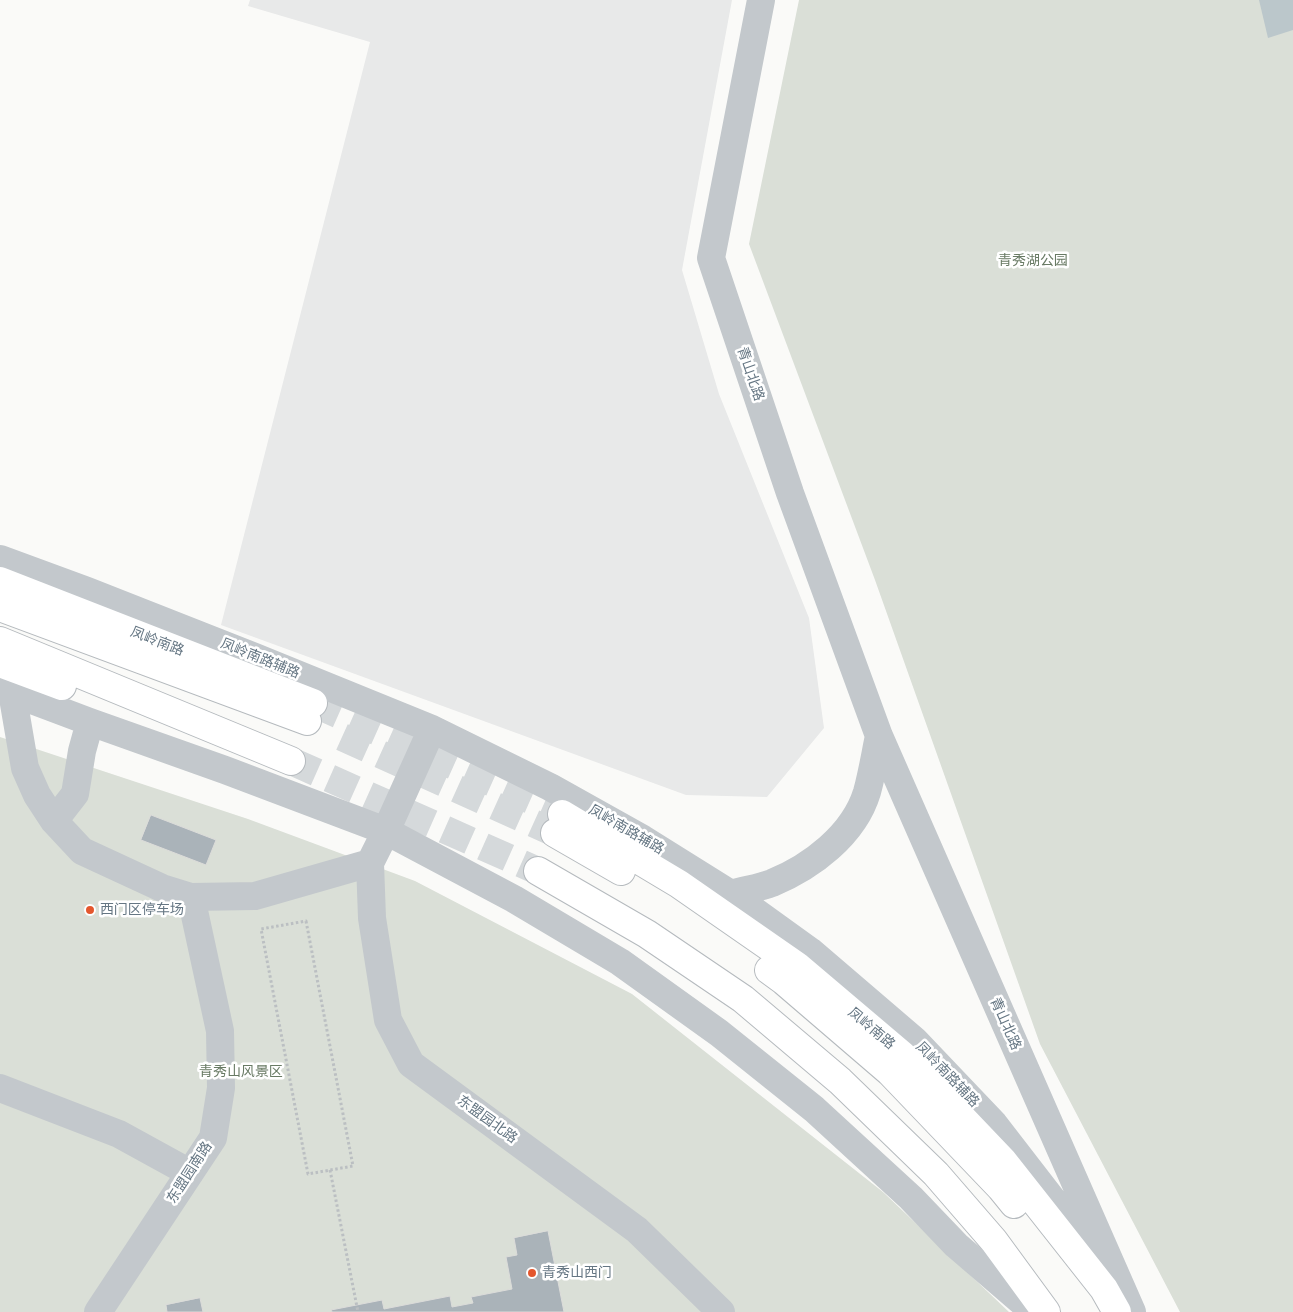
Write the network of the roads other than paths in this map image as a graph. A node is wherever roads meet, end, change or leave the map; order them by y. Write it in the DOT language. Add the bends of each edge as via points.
graph roads {
  1 [pos="761,0"];
  2 [pos="0,560"];
  3 [pos="0,581"];
  4 [pos="0,607"];
  5 [pos="0,641"];
  6 [pos="0,663"];
  7 [pos="6,690"];
  8 [pos="90,722"];
  9 [pos="200,723"];
  10 [pos="432,729"];
  11 [pos="879,736"];
  12 [pos="291,761"];
  13 [pos="54,821"];
  14 [pos="386,831"];
  15 [pos="370,863"];
  16 [pos="538,872"];
  17 [pos="731,894"];
  18 [pos="191,897"];
  19 [pos="0,1088"];
  20 [pos="190,1173"];
  21 [pos="1124,1305"];
  22 [pos="98,1312"];
  23 [pos="721,1312"];
  24 [pos="1034,1312"];
  25 [pos="1046,1312"];
  26 [pos="1098,1312"];
  1 -- 11 [label="street, 青山北路" via="711,258 790,493"];
  2 -- 10 [label="street, 凤岭南路辅路" via="87,591"];
  3 -- 4 [label="main road, 凤岭南路" via="310,712"];
  5 -- 9 [label="main road"];
  6 -- 9 [label="main road" via="88,697"];
  7 -- 8 [label="street"];
  7 -- 13 [label="street" via="25,768 36,795"];
  8 -- 13 [label="street" via="75,794"];
  8 -- 14 [label="street"];
  9 -- 12 [label="main road"];
  10 -- 14 [label="street"];
  10 -- 17 [label="street, 凤岭南路辅路" via="644,839"];
  11 -- 17 [label="street" via="866,794 853,820 835,844 798,870 771,883"];
  11 -- 21 [label="street, 青山北路"];
  13 -- 18 [label="street" via="82,851 162,888"];
  14 -- 15 [label="street"];
  14 -- 24 [label="street" via="514,899 620,962 720,1033 814,1109 911,1198 956,1245"];
  15 -- 18 [label="street" via="255,896"];
  15 -- 23 [label="street, 东盟园北路" via="372,918 388,1020 411,1064 637,1230"];
  16 -- 25 [label="main road" via="647,934 743,999 840,1081 936,1174 994,1241"];
  17 -- 21 [label="street, 凤岭南路辅路" via="810,951 915,1041 994,1124"];
  18 -- 20 [label="street, 东盟园南路" via="220,1031 221,1088 213,1138"];
  19 -- 20 [label="street" via="119,1134"];
  20 -- 22 [label="street, 东盟园南路"];
  21 -- 26 [label="main road, 凤岭南路" via="1104,1289 1003,1161 902,1055 797,966 679,884 559,823 784,981 890,1072 1001,1188"];
}
